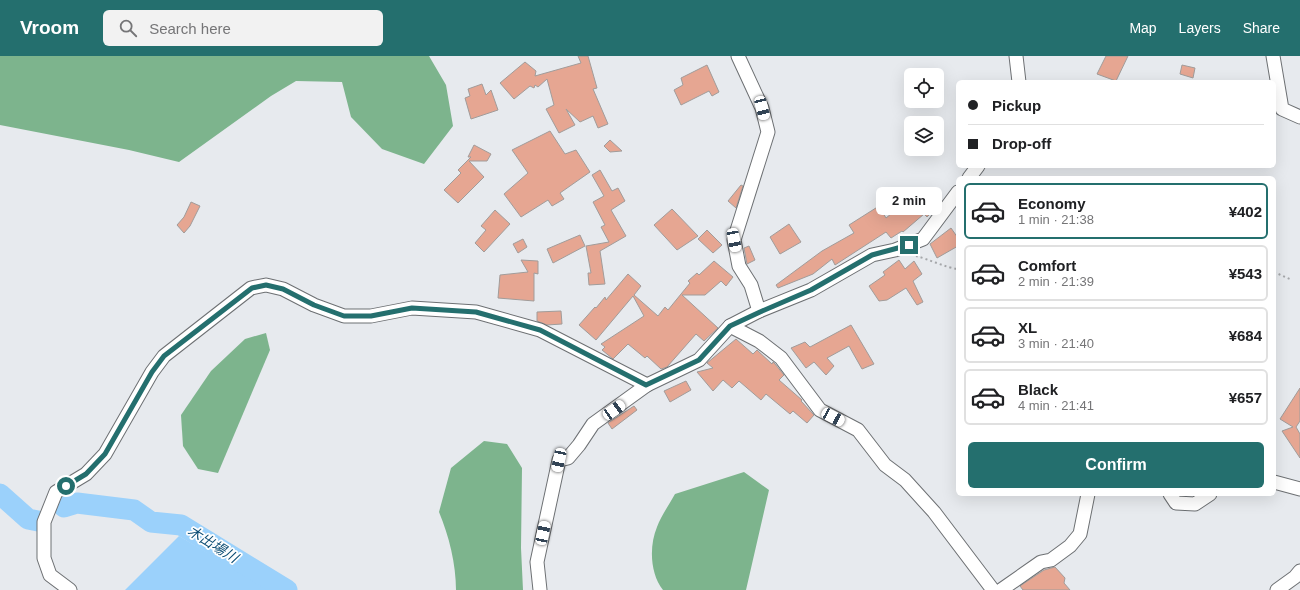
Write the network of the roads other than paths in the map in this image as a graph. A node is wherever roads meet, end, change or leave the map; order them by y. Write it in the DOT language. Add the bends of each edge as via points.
graph roads {
  1 [pos="738,56"];
  2 [pos="1016,56"];
  3 [pos="1273,56"];
  4 [pos="1020,80"];
  5 [pos="1300,117"];
  6 [pos="956,195"];
  7 [pos="760,312"];
  8 [pos="730,326"];
  9 [pos="646,385"];
  10 [pos="1276,483"];
  11 [pos="1300,489"];
  12 [pos="1088,496"];
  13 [pos="1171,496"];
  14 [pos="1207,496"];
  15 [pos="1300,571"];
  16 [pos="70,590"];
  17 [pos="540,590"];
  18 [pos="993,590"];
  19 [pos="1001,590"];
  20 [pos="1277,590"];
  1 -- 7 [label="street" via="762,108 768,132 734,240 739,266 751,285"];
  2 -- 4 [label="street"];
  3 -- 5 [label="street" via="1282,108"];
  6 -- 7 [label="street" via="923,239 895,250 872,255 811,290"];
  7 -- 8 [label="street"];
  8 -- 9 [label="street" via="699,360"];
  8 -- 18 [label="street" via="759,341 781,358 820,410 858,430 885,465 905,480 934,512"];
  9 -- 16 [label="street" via="540,330 476,312 412,308 371,316 344,316 314,305 283,289 266,285 252,288 164,356 152,372 105,454 86,474 56,492 44,522 44,558 50,575"];
  9 -- 17 [label="street" via="593,424 576,450 568,458 559,460 537,562"];
  10 -- 11 [label="street"];
  12 -- 19 [label="street" via="1080,534 1070,546 1051,560 1041,562"];
  13 -- 14 [label="street" via="1176,503 1195,504"];
  15 -- 20 [label="street"];
}
